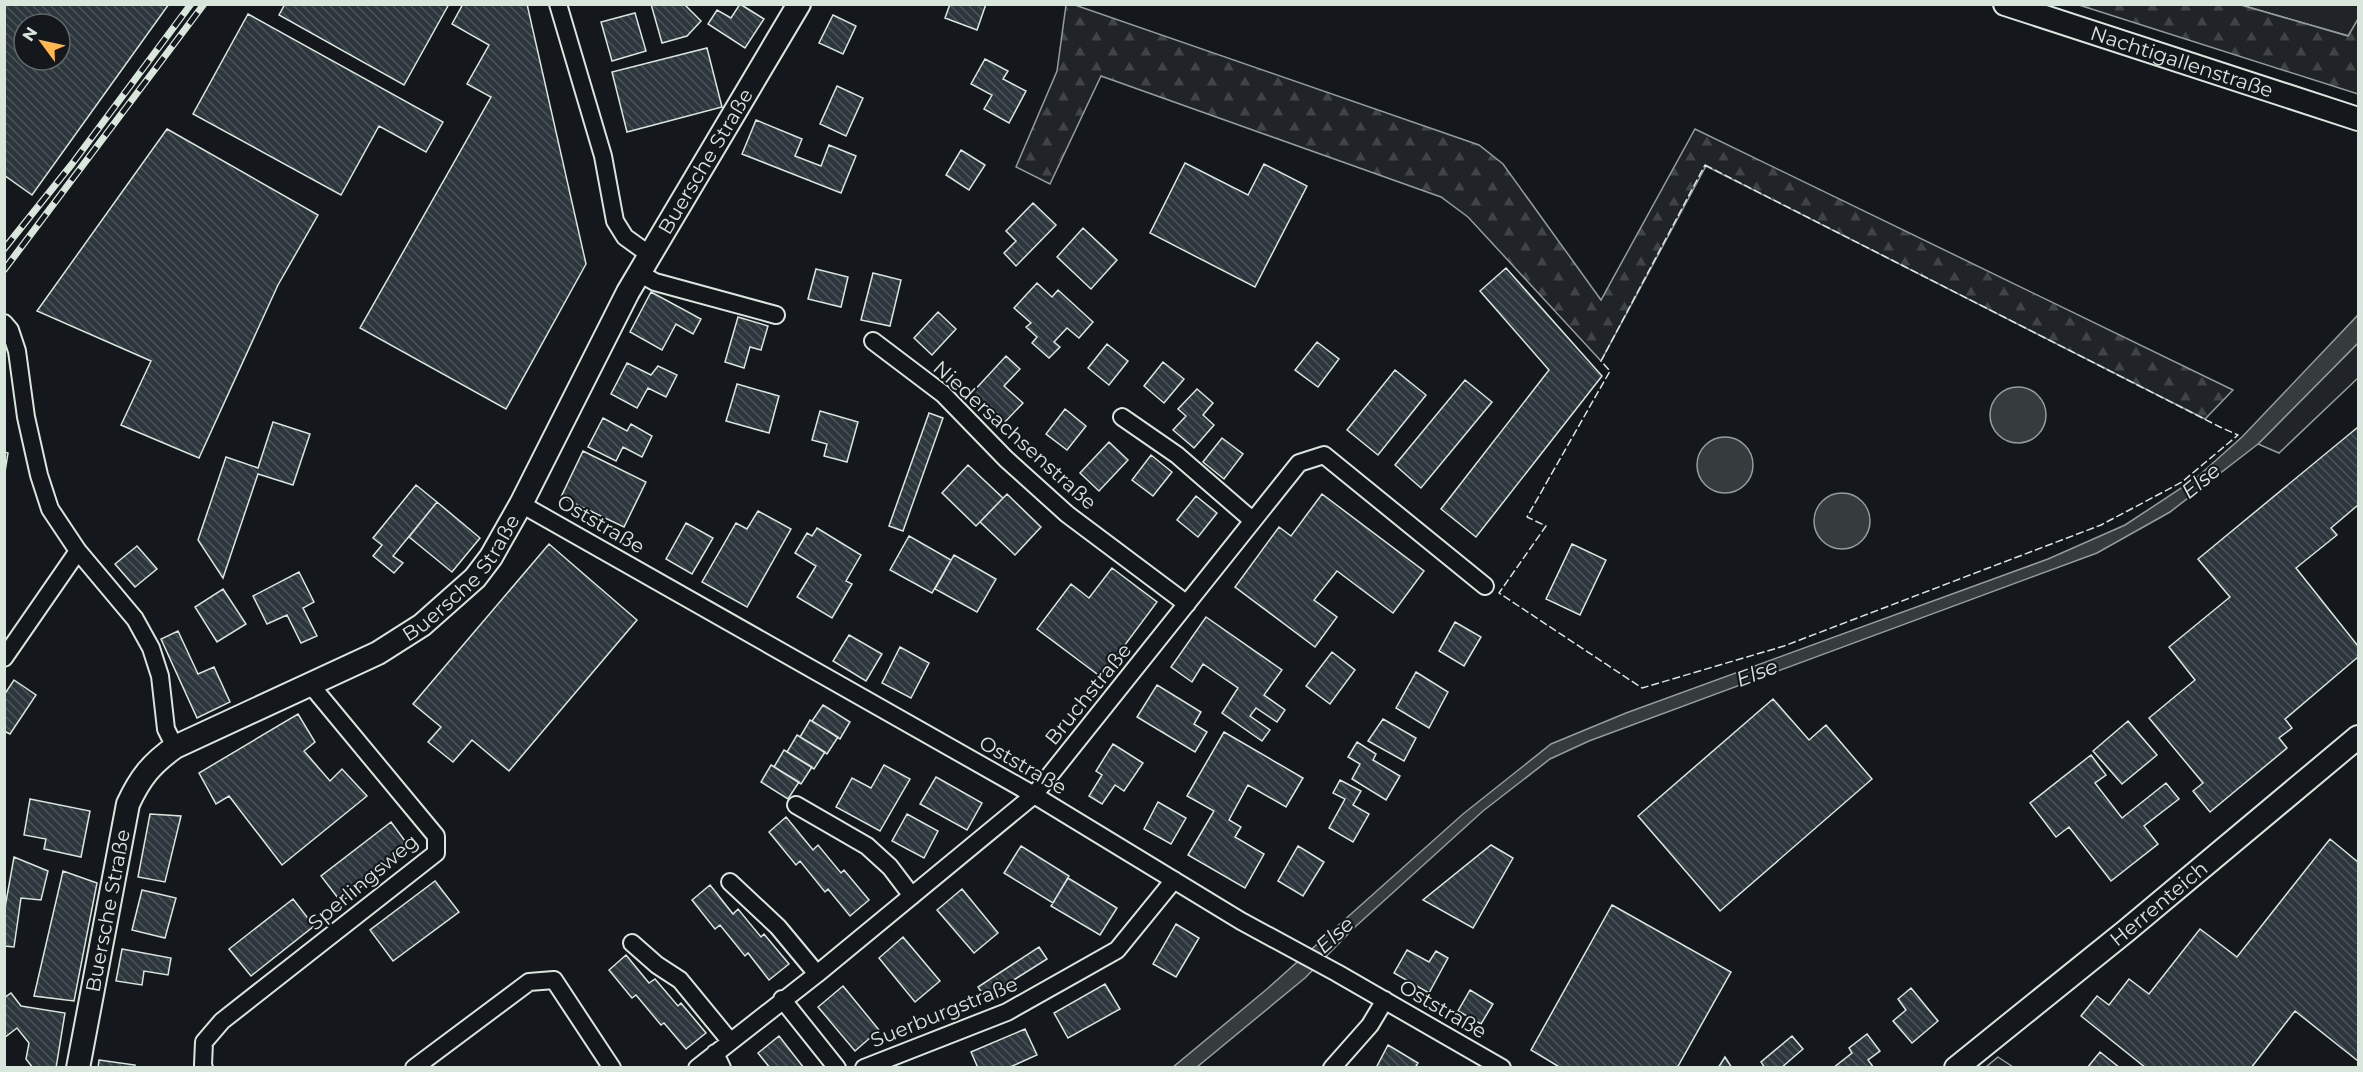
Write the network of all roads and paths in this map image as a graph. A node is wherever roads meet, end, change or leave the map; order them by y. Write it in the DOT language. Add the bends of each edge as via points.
graph roads {
  1 [pos="558,4"];
  2 [pos="799,4"];
  3 [pos="2005,4"];
  4 [pos="2358,119"];
  5 [pos="644,264"];
  6 [pos="776,315"];
  7 [pos="4,323"];
  8 [pos="873,341"];
  9 [pos="1122,417"];
  10 [pos="521,504"];
  11 [pos="1252,520"];
  12 [pos="78,551"];
  13 [pos="1485,586"];
  14 [pos="1187,604"];
  15 [pos="4,658"];
  16 [pos="310,684"];
  17 [pos="2358,737"];
  18 [pos="175,747"];
  19 [pos="1034,795"];
  20 [pos="796,805"];
  21 [pos="1174,880"];
  22 [pos="730,882"];
  23 [pos="912,896"];
  24 [pos="632,943"];
  25 [pos="817,974"];
  26 [pos="782,999"];
  27 [pos="1385,1000"];
  28 [pos="730,1041"];
  29 [pos="718,1060"];
  30 [pos="79,1061"];
  31 [pos="204,1068"];
  32 [pos="414,1068"];
  33 [pos="612,1068"];
  34 [pos="697,1068"];
  35 [pos="837,1068"];
  36 [pos="864,1068"];
  37 [pos="1332,1068"];
  38 [pos="1502,1068"];
  39 [pos="1956,1068"];
  1 -- 5 [label="street" via="603,156 615,221"];
  2 -- 5 [label="main road, Buersche Straße"];
  3 -- 4 [label="main road, Nachtigallenstraße"];
  5 -- 6 [label="street" via="655,282"];
  5 -- 10 [label="main road, Buersche Straße"];
  7 -- 12 [label="street" via="17,351 26,417 47,501"];
  8 -- 14 [label="street, Niedersachsenstraße" via="943,394 1067,514"];
  9 -- 11 [label="street" via="1177,455"];
  10 -- 16 [label="main road, Buersche Straße" via="491,557 442,609 378,653"];
  10 -- 19 [label="street, Oststraße"];
  11 -- 13 [label="street, Bruchstraße" via="1299,463 1324,455"];
  11 -- 14 [label="street, Bruchstraße"];
  12 -- 15 [label="street"];
  12 -- 18 [label="street" via="135,619 151,648 160,676 166,729"];
  14 -- 19 [label="street, Bruchstraße"];
  16 -- 18 [label="main road, Buersche Straße"];
  16 -- 31 [label="street, Sperlingsweg" via="436,836 436,853 222,1021 204,1042"];
  17 -- 39 [label="main road, Herrenteich"];
  18 -- 30 [label="main road, Buersche Straße" via="156,760 138,782 128,804"];
  19 -- 21 [label="street, Oststraße"];
  19 -- 23 [label="street, Bruchstraße"];
  20 -- 23 [label="street" via="867,846 890,867"];
  21 -- 27 [label="street, Oststraße"];
  21 -- 36 [label="street, Suerburgstraße" via="1118,950 1007,1012"];
  22 -- 25 [label="street" via="778,927"];
  23 -- 25 [label="street, Bruchstraße"];
  24 -- 28 [label="street" via="680,980"];
  25 -- 26 [label="street, Bruchstraße"];
  26 -- 28 [label="street, Bruchstraße"];
  26 -- 35 [label="street"];
  27 -- 37 [label="street"];
  27 -- 38 [label="street, Oststraße"];
  28 -- 29 [label="street, Bruchstraße"];
  29 -- 34 [label="street, Bruchstraße"];
  32 -- 33 [label="street" via="529,982 554,980"];
}
